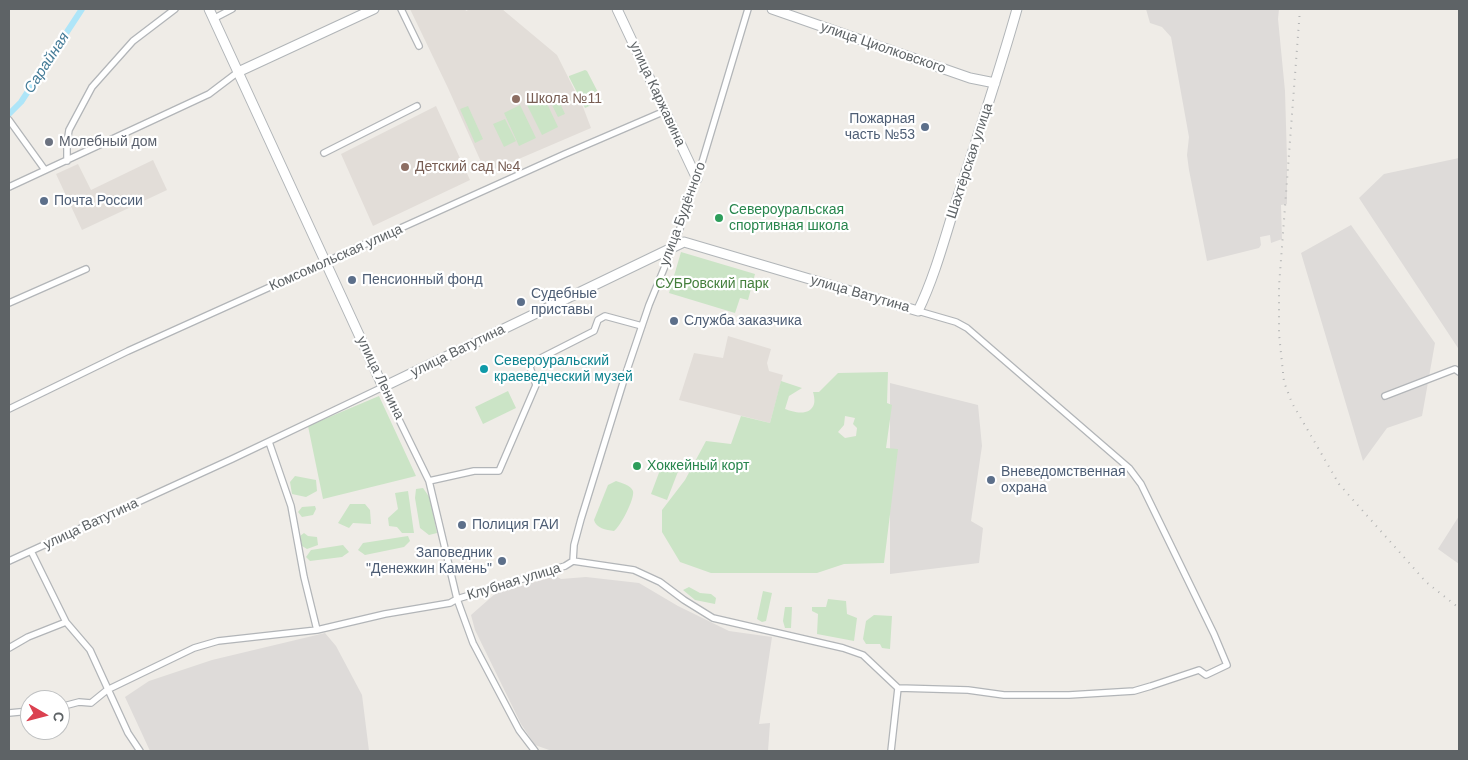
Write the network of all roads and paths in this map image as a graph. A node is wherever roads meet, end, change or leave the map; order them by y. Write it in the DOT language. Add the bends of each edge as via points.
graph roads {
  1 [pos="176,9"];
  2 [pos="208,9"];
  3 [pos="232,9"];
  4 [pos="374,9"];
  5 [pos="401,9"];
  6 [pos="617,9"];
  7 [pos="748,9"];
  8 [pos="772,9"];
  9 [pos="1017,9"];
  10 [pos="213,19"];
  11 [pos="419,46"];
  12 [pos="238,72"];
  13 [pos="995,83"];
  14 [pos="416,106"];
  15 [pos="665,111"];
  16 [pos="10,122"];
  17 [pos="324,153"];
  18 [pos="68,161"];
  19 [pos="46,170"];
  20 [pos="697,179"];
  21 [pos="9,187"];
  22 [pos="672,247"];
  23 [pos="325,263"];
  24 [pos="86,269"];
  25 [pos="9,304"];
  26 [pos="918,311"];
  27 [pos="642,326"];
  28 [pos="1459,372"];
  29 [pos="383,387"];
  30 [pos="1385,396"];
  31 [pos="9,409"];
  32 [pos="269,442"];
  33 [pos="429,481"];
  34 [pos="31,551"];
  35 [pos="9,561"];
  36 [pos="573,561"];
  37 [pos="457,599"];
  38 [pos="66,622"];
  39 [pos="317,630"];
  40 [pos="9,648"];
  41 [pos="898,688"];
  42 [pos="107,690"];
  43 [pos="70,704"];
  44 [pos="140,751"];
  45 [pos="535,751"];
  46 [pos="891,751"];
  1 -- 18 [label="street" via="132,41 92,87 69,130"];
  2 -- 10 [label="main road, улица Ленина"];
  3 -- 10 [label="street"];
  4 -- 12 [label="main road"];
  5 -- 11 [label="street"];
  6 -- 15 [label="main road, улица Каржавина"];
  7 -- 20 [label="street, улица Будённого"];
  8 -- 13 [label="main road, улица Циолковского" via="970,78"];
  9 -- 13 [label="main road, Шахтёрская улица"];
  10 -- 12 [label="main road, улица Ленина"];
  12 -- 18 [label="street" via="209,94"];
  12 -- 23 [label="main road, улица Ленина"];
  13 -- 26 [label="main road, Шахтёрская улица" via="927,293"];
  14 -- 17 [label="street"];
  15 -- 20 [label="main road, улица Каржавина"];
  15 -- 23 [label="street, Комсомольская улица"];
  16 -- 19 [label="street"];
  18 -- 19 [label="street"];
  19 -- 21 [label="street"];
  20 -- 22 [label="street, улица Будённого"];
  22 -- 26 [label="main road, улица Ватутина" via="684,242"];
  22 -- 27 [label="street, улица Будённого"];
  22 -- 29 [label="main road, улица Ватутина"];
  23 -- 29 [label="main road, улица Ленина"];
  23 -- 31 [label="street, Комсомольская улица" via="128,351"];
  24 -- 25 [label="street"];
  26 -- 41 [label="street" via="967,328 1129,468 1141,484 1227,664 1206,675 1199,670 1134,691 1004,695 968,690"];
  27 -- 33 [label="street" via="605,316 598,320 594,331 532,362 530,367 536,385 499,471 474,471"];
  27 -- 36 [label="street, улица Будённого" via="581,519"];
  28 -- 30 [label="street" via="1455,369"];
  29 -- 32 [label="street, улица Ватутина"];
  29 -- 33 [label="street, улица Ленина"];
  32 -- 34 [label="street, улица Ватутина"];
  32 -- 39 [label="street" via="291,506"];
  33 -- 37 [label="street, улица Ленина"];
  34 -- 35 [label="street, улица Ватутина"];
  34 -- 38 [label="street"];
  36 -- 37 [label="street, Клубная улица"];
  36 -- 41 [label="street, Клубная улица" via="634,570 660,582 713,618 863,655"];
  37 -- 39 [label="street, Клубная улица"];
  37 -- 45 [label="street, улица Ленина" via="473,643 519,730"];
  38 -- 40 [label="street"];
  38 -- 42 [label="street" via="90,650"];
  39 -- 42 [label="street, Клубная улица" via="218,641 194,648"];
  41 -- 46 [label="street"];
  42 -- 43 [label="street, Клубная улица" via="91,703"];
  42 -- 44 [label="street"];
}
